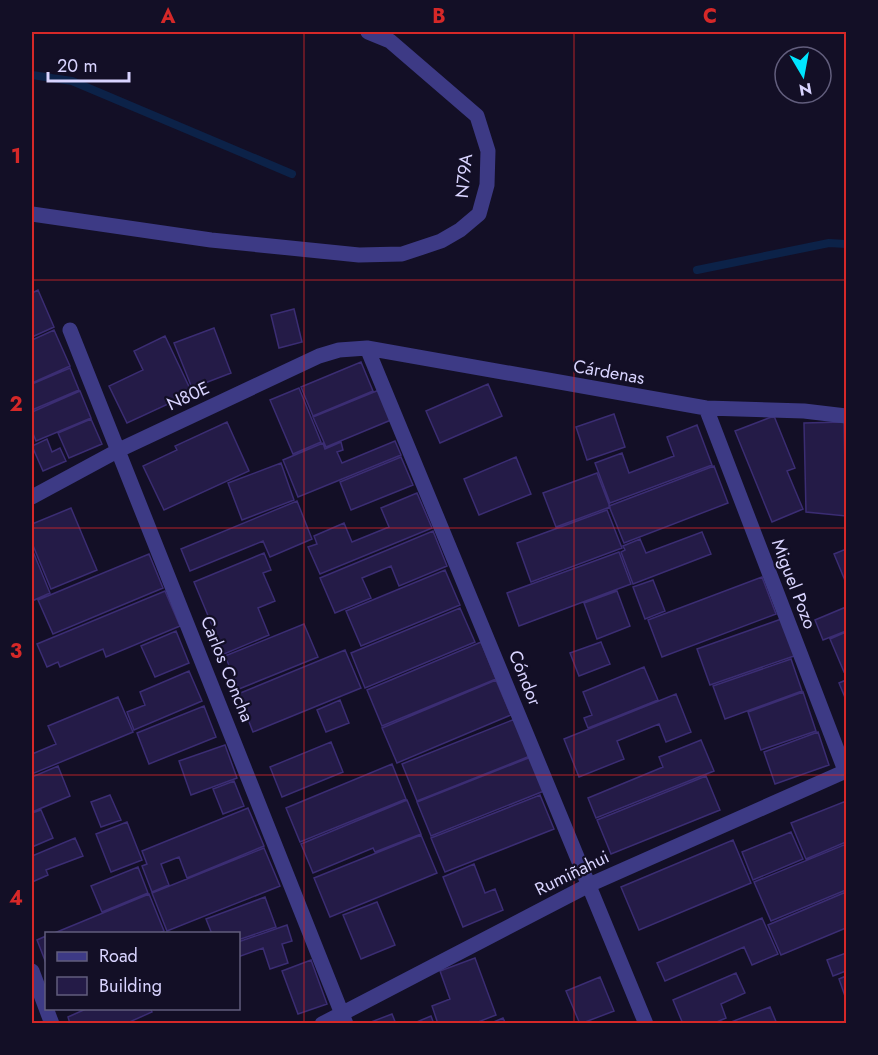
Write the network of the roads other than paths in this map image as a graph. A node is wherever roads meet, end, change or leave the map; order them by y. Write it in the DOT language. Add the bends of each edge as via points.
graph roads {
  1 [pos="368,32"];
  2 [pos="32,214"];
  3 [pos="70,330"];
  4 [pos="367,348"];
  5 [pos="706,408"];
  6 [pos="846,416"];
  7 [pos="119,450"];
  8 [pos="32,497"];
  9 [pos="846,772"];
  10 [pos="589,885"];
  11 [pos="32,971"];
  12 [pos="45,1005"];
  13 [pos="344,1018"];
  14 [pos="322,1023"];
  15 [pos="646,1023"];
  1 -- 2 [label="street, N79A" via="390,41 477,116 488,151 487,185 479,214 441,241 402,254 359,255 211,240"];
  3 -- 7 [label="street, Carlos Concha"];
  4 -- 5 [label="street, Cárdenas"];
  4 -- 7 [label="street, N80E" via="319,356"];
  4 -- 10 [label="street, Cóndor"];
  5 -- 6 [label="street, Cárdenas"];
  5 -- 9 [label="street, Miguel Pozo"];
  7 -- 8 [label="street, N80E"];
  7 -- 13 [label="street, Carlos Concha"];
  9 -- 10 [label="street, Rumiñahui"];
  10 -- 13 [label="street, Rumiñahui"];
  10 -- 15 [label="street, Cóndor"];
  11 -- 12 [label="street"];
  13 -- 14 [label="street, Rumiñahui"];
}
